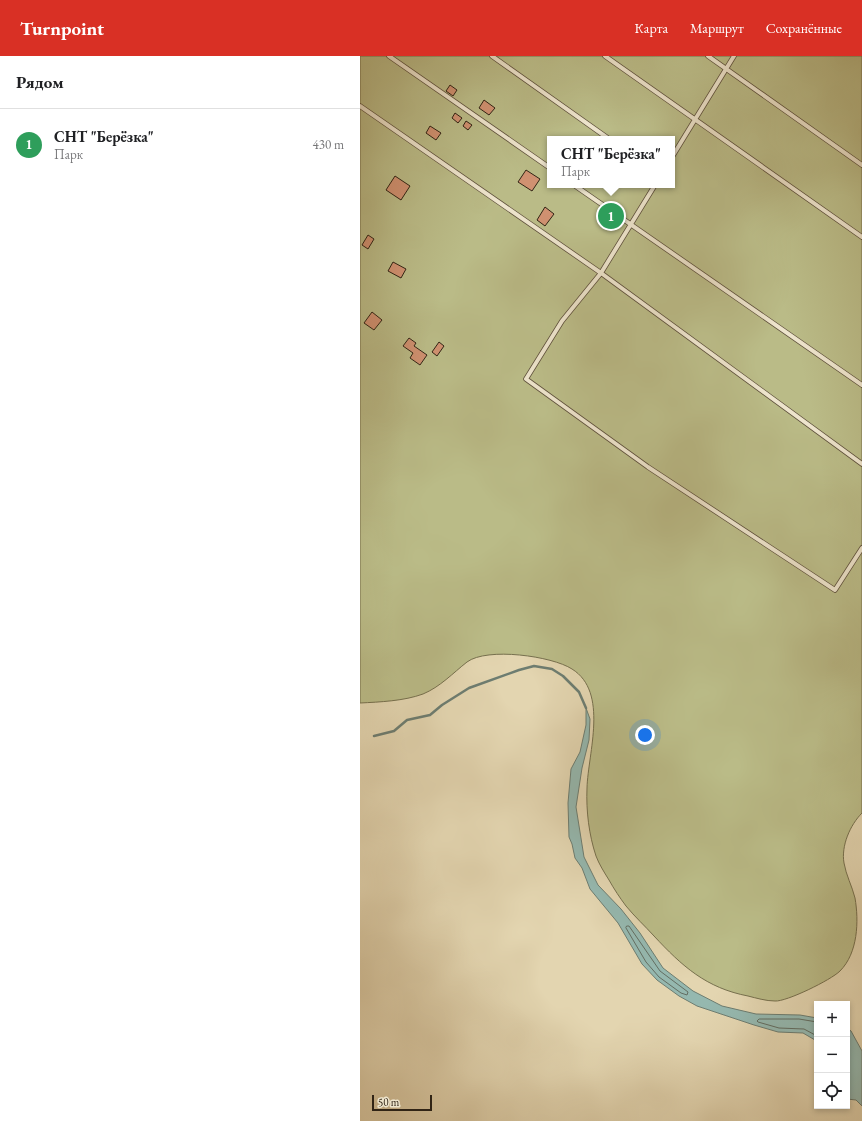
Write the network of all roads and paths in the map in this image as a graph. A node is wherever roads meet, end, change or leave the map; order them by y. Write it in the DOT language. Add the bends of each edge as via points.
graph roads {
  1 [pos="389,56"];
  2 [pos="492,56"];
  3 [pos="605,56"];
  4 [pos="708,56"];
  5 [pos="734,56"];
  6 [pos="726,69"];
  7 [pos="360,106"];
  8 [pos="696,119"];
  9 [pos="605,136"];
  10 [pos="675,152"];
  11 [pos="862,165"];
  12 [pos="547,166"];
  13 [pos="578,188"];
  14 [pos="653,188"];
  15 [pos="630,224"];
  16 [pos="862,237"];
  17 [pos="601,273"];
  18 [pos="862,385"];
  19 [pos="862,464"];
  20 [pos="862,548"];
  1 -- 12 [label="lane"];
  2 -- 9 [label="lane"];
  3 -- 8 [label="lane"];
  4 -- 6 [label="lane"];
  5 -- 6 [label="lane"];
  6 -- 8 [label="lane"];
  6 -- 11 [label="lane"];
  7 -- 17 [label="lane"];
  8 -- 10 [label="lane"];
  8 -- 16 [label="lane"];
  13 -- 15 [label="lane"];
  14 -- 15 [label="lane"];
  15 -- 17 [label="lane"];
  15 -- 18 [label="lane"];
  17 -- 19 [label="lane"];
  17 -- 20 [label="lane" via="562,321 526,378 648,467 835,590"];
}
